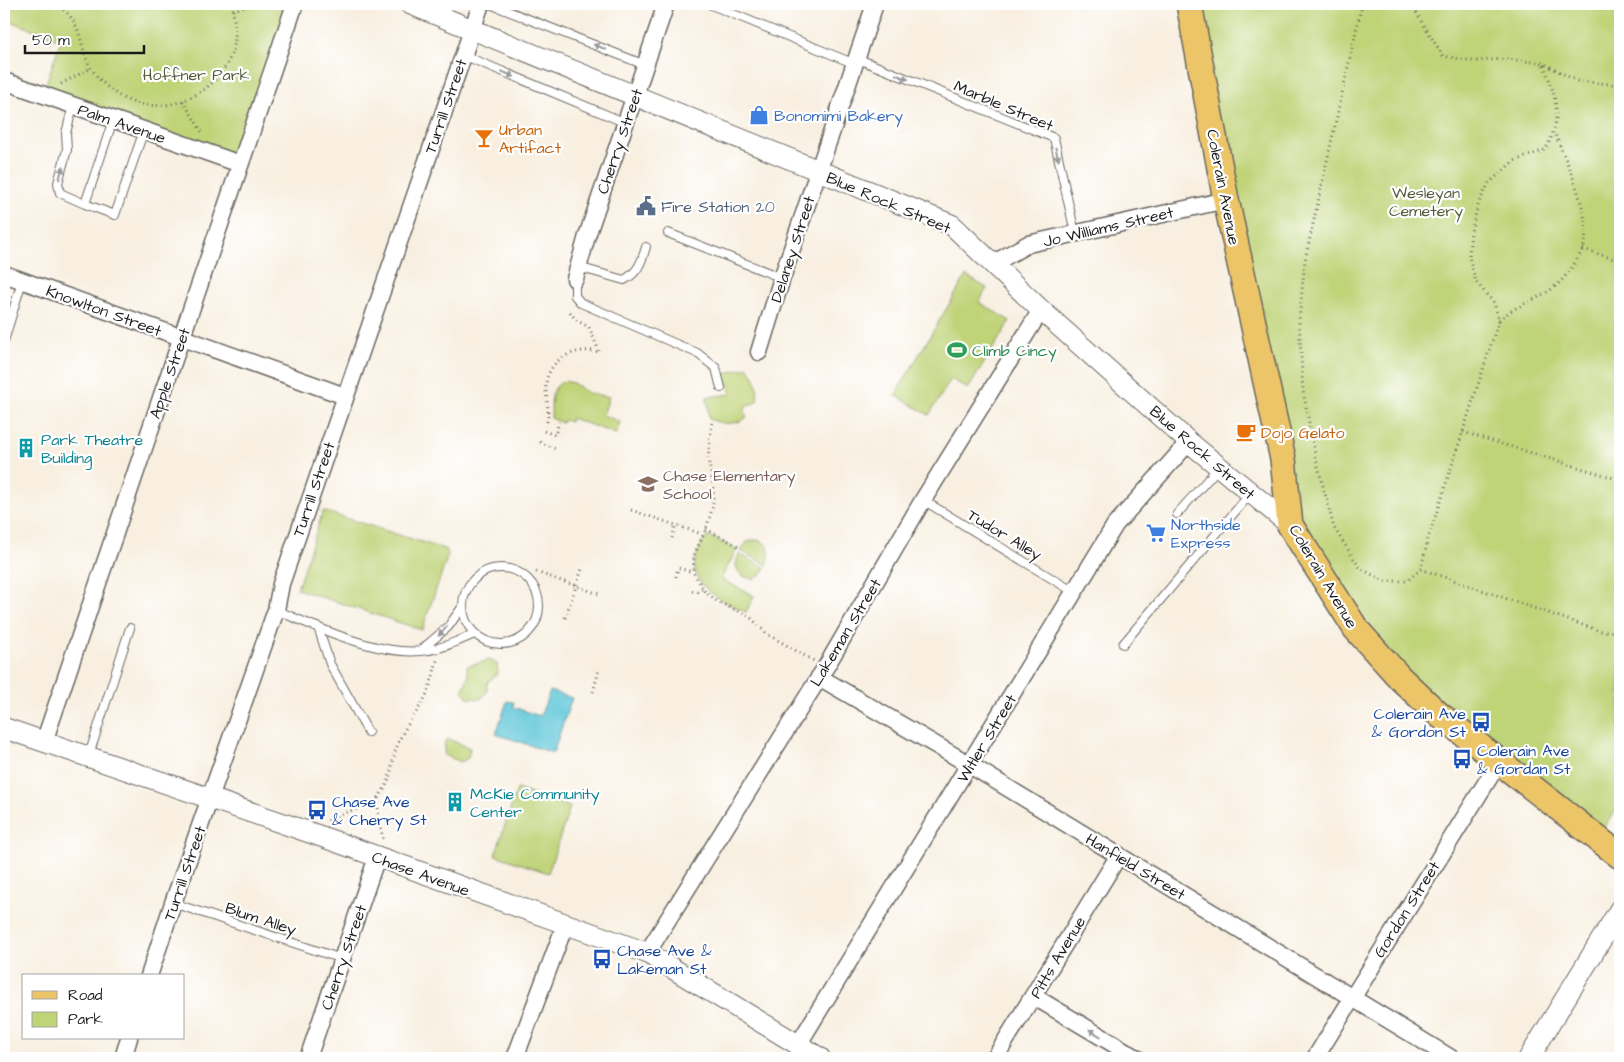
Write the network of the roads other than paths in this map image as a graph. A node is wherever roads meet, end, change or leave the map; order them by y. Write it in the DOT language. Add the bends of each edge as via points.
graph roads {
  1 [pos="295,4"];
  2 [pos="410,4"];
  3 [pos="481,4"];
  4 [pos="490,4"];
  5 [pos="666,4"];
  6 [pos="709,4"];
  7 [pos="875,4"];
  8 [pos="1188,4"];
  9 [pos="472,29"];
  10 [pos="463,56"];
  11 [pos="856,61"];
  12 [pos="645,65"];
  13 [pos="4,81"];
  14 [pos="635,95"];
  15 [pos="73,106"];
  16 [pos="113,120"];
  17 [pos="626,123"];
  18 [pos="144,130"];
  19 [pos="240,164"];
  20 [pos="818,172"];
  21 [pos="1226,200"];
  22 [pos="85,204"];
  23 [pos="668,233"];
  24 [pos="1075,233"];
  25 [pos="646,248"];
  26 [pos="994,263"];
  27 [pos="577,273"];
  28 [pos="4,274"];
  29 [pos="782,278"];
  30 [pos="22,281"];
  31 [pos="8,308"];
  32 [pos="1041,310"];
  33 [pos="181,337"];
  34 [pos="4,341"];
  35 [pos="759,352"];
  36 [pos="721,388"];
  37 [pos="345,396"];
  38 [pos="1189,442"];
  39 [pos="1219,467"];
  40 [pos="1250,494"];
  41 [pos="923,500"];
  42 [pos="1177,514"];
  43 [pos="1290,525"];
  44 [pos="1074,592"];
  45 [pos="463,606"];
  46 [pos="276,610"];
  47 [pos="318,627"];
  48 [pos="130,628"];
  49 [pos="475,634"];
  50 [pos="1122,644"];
  51 [pos="420,651"];
  52 [pos="818,671"];
  53 [pos="4,728"];
  54 [pos="368,732"];
  55 [pos="44,742"];
  56 [pos="88,757"];
  57 [pos="1500,762"];
  58 [pos="970,765"];
  59 [pos="210,800"];
  60 [pos="1118,855"];
  61 [pos="1620,856"];
  62 [pos="377,857"];
  63 [pos="173,903"];
  64 [pos="1620,909"];
  65 [pos="565,925"];
  66 [pos="648,953"];
  67 [pos="342,959"];
  68 [pos="150,974"];
  69 [pos="1033,996"];
  70 [pos="1351,997"];
  71 [pos="129,1040"];
  72 [pos="798,1045"];
  73 [pos="123,1058"];
  74 [pos="308,1058"];
  75 [pos="515,1058"];
  76 [pos="820,1058"];
  77 [pos="995,1058"];
  78 [pos="1137,1058"];
  79 [pos="1315,1058"];
  80 [pos="1452,1058"];
  81 [pos="1529,1058"];
  1 -- 19 [label="street, Apple Street"];
  2 -- 9 [label="street, Blue Rock Street"];
  3 -- 9 [label="street, Turrill Street"];
  12 -- 4 [label="lane, one-way"];
  5 -- 12 [label="street, Cherry Street"];
  6 -- 11 [label="lane"];
  7 -- 11 [label="street, Delaney Street"];
  8 -- 21 [label="main road, Colerain Avenue"];
  9 -- 10 [label="street, Turrill Street"];
  9 -- 14 [label="street, Blue Rock Street"];
  10 -- 17 [label="lane, one-way"];
  10 -- 37 [label="street, Turrill Street"];
  11 -- 20 [label="street, Delaney Street"];
  11 -- 24 [label="lane, Marble Street, one-way" via="1054,138"];
  12 -- 14 [label="street, Cherry Street"];
  13 -- 15 [label="street, Palm Avenue"];
  14 -- 17 [label="street, Cherry Street"];
  14 -- 20 [label="street, Blue Rock Street"];
  15 -- 16 [label="street, Palm Avenue"];
  22 -- 15 [label="lane, one-way" via="60,193 58,183 67,150 66,133"];
  16 -- 18 [label="street, Palm Avenue"];
  16 -- 22 [label="lane"];
  17 -- 27 [label="street, Cherry Street"];
  18 -- 19 [label="street, Palm Avenue"];
  18 -- 22 [label="lane" via="115,215"];
  19 -- 33 [label="street, Apple Street"];
  20 -- 26 [label="street, Blue Rock Street" via="952,225"];
  20 -- 29 [label="street, Delaney Street"];
  21 -- 24 [label="street, Jo Williams Street"];
  21 -- 43 [label="main road, Colerain Avenue" via="1283,459"];
  23 -- 29 [label="lane"];
  24 -- 26 [label="street, Jo Williams Street" via="1028,244"];
  25 -- 27 [label="lane" via="641,264 632,276 624,280"];
  26 -- 32 [label="street, Blue Rock Street"];
  27 -- 36 [label="lane" via="573,287 581,303 697,353 716,368"];
  28 -- 30 [label="street, Knowlton Street"];
  29 -- 35 [label="street, Delaney Street"];
  30 -- 31 [label="lane"];
  30 -- 33 [label="street, Knowlton Street"];
  31 -- 34 [label="lane" via="11,319"];
  32 -- 38 [label="street, Blue Rock Street"];
  32 -- 41 [label="street, Lakeman Street"];
  33 -- 37 [label="street, Knowlton Street"];
  33 -- 55 [label="street, Apple Street"];
  37 -- 46 [label="street, Turrill Street" via="281,584"];
  38 -- 39 [label="street, Blue Rock Street"];
  38 -- 44 [label="street, Witler Street" via="1115,525"];
  39 -- 40 [label="street, Blue Rock Street"];
  39 -- 42 [label="lane"];
  40 -- 43 [label="street, Blue Rock Street"];
  40 -- 50 [label="lane"];
  41 -- 44 [label="lane, Tudor Alley"];
  41 -- 52 [label="street, Lakeman Street"];
  43 -- 57 [label="main road, Colerain Avenue" via="1356,629 1378,655 1436,713"];
  44 -- 58 [label="street, Witler Street"];
  45 -- 49 [label="lane" via="465,619"];
  45 -- 49 [label="lane" via="465,593 472,581 482,573 498,568 511,569 523,575 537,592 540,604 538,618 526,635 515,642 502,644 489,642"];
  45 -- 51 [label="lane, one-way" via="434,641"];
  46 -- 47 [label="lane"];
  46 -- 59 [label="street, Turrill Street"];
  47 -- 51 [label="lane" via="395,651"];
  47 -- 54 [label="lane" via="330,664"];
  48 -- 56 [label="lane"];
  49 -- 51 [label="lane" via="441,648"];
  52 -- 58 [label="street, Hanfield Street"];
  52 -- 66 [label="street, Lakeman Street"];
  53 -- 55 [label="street, Chase Avenue"];
  55 -- 56 [label="street, Chase Avenue"];
  56 -- 59 [label="street, Chase Avenue"];
  57 -- 61 [label="main road, Colerain Avenue"];
  57 -- 70 [label="street, Gordon Street"];
  58 -- 60 [label="street, Hanfield Street"];
  58 -- 72 [label="street, Witler Street"];
  59 -- 62 [label="street, Chase Avenue"];
  59 -- 63 [label="street, Turrill Street"];
  60 -- 69 [label="street, Pitts Avenue"];
  60 -- 70 [label="street, Hanfield Street"];
  62 -- 65 [label="street, Chase Avenue"];
  62 -- 67 [label="street, Cherry Street"];
  63 -- 67 [label="lane, Blum Alley"];
  63 -- 68 [label="street, Turrill Street"];
  64 -- 81 [label="street"];
  65 -- 66 [label="street, Chase Avenue"];
  65 -- 75 [label="street"];
  66 -- 72 [label="street, Chase Avenue"];
  67 -- 74 [label="street, Cherry Street"];
  69 -- 77 [label="street, Pitts Avenue"];
  78 -- 69 [label="street, one-way"];
  70 -- 79 [label="street, Gordon Street"];
  70 -- 80 [label="street, Hanfield Street"];
  71 -- 73 [label="street"];
  72 -- 76 [label="street, Chase Avenue"];
}
